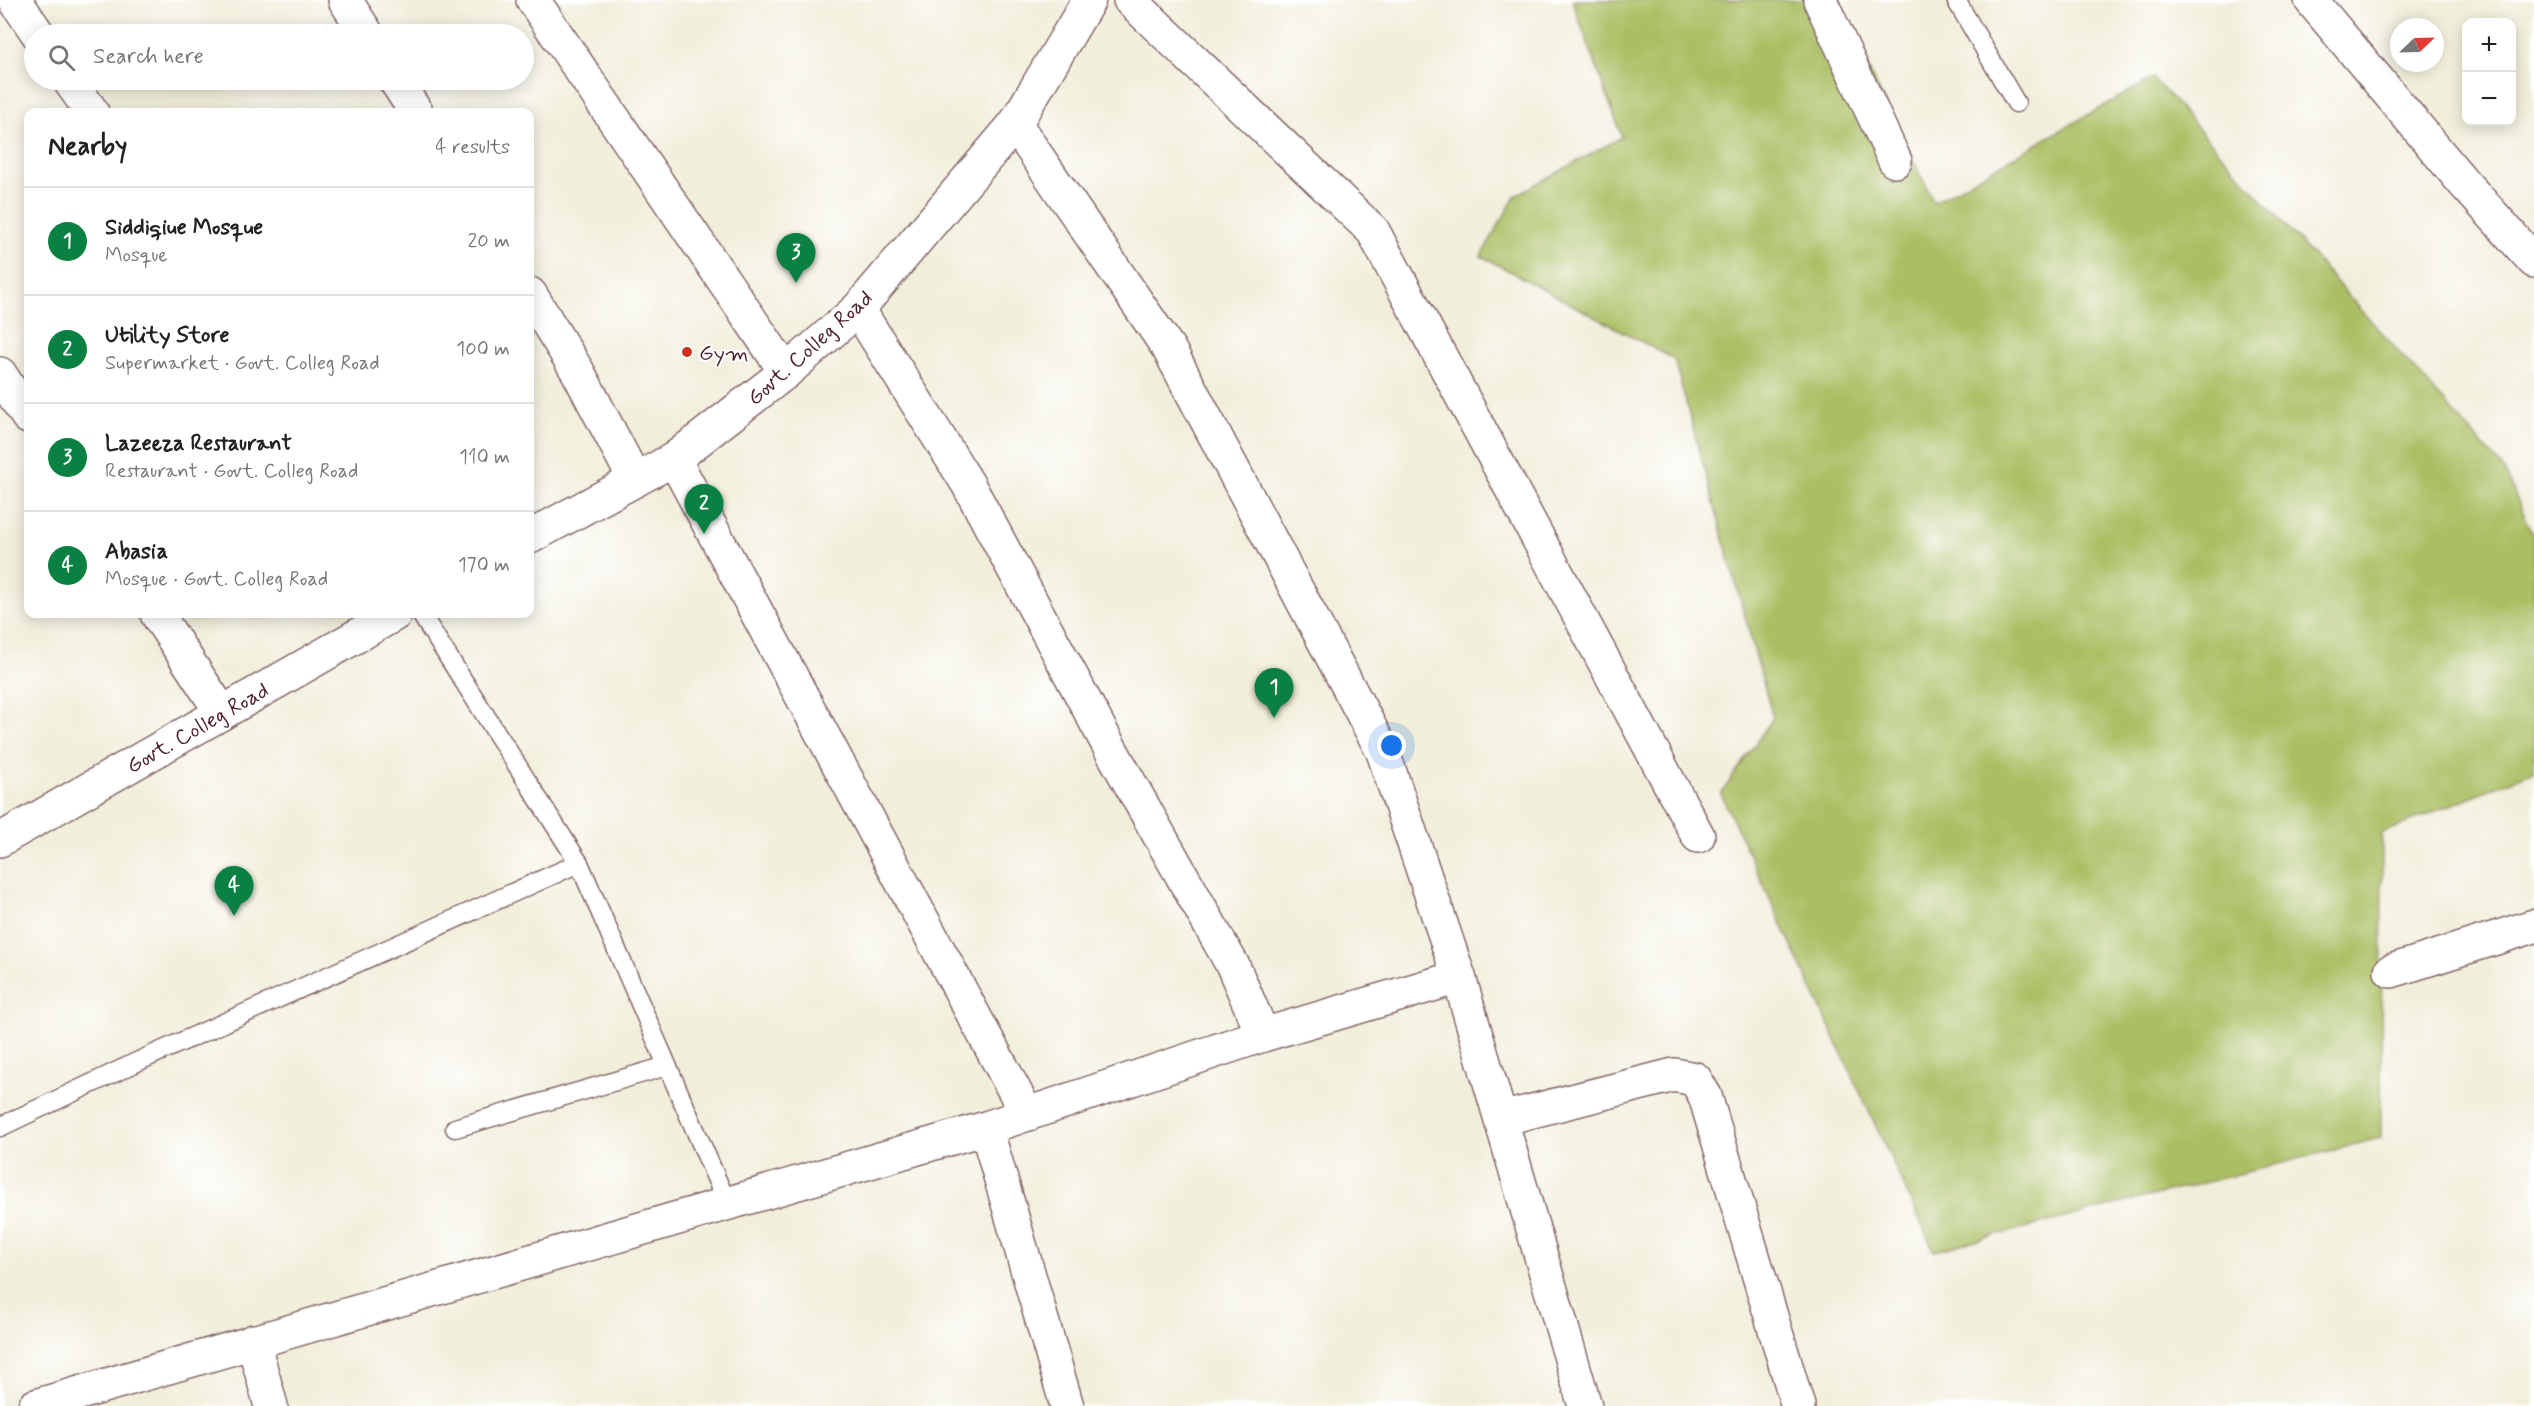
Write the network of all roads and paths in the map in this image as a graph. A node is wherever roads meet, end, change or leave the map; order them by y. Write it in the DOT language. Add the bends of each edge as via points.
graph roads {
  1 [pos="15,0"];
  2 [pos="345,0"];
  3 [pos="533,0"];
  4 [pos="1089,0"];
  5 [pos="1130,0"];
  6 [pos="1820,0"];
  7 [pos="1956,0"];
  8 [pos="2311,0"];
  9 [pos="31,24"];
  10 [pos="361,24"];
  11 [pos="76,90"];
  12 [pos="402,90"];
  13 [pos="2016,103"];
  14 [pos="89,108"];
  15 [pos="413,108"];
  16 [pos="1015,124"];
  17 [pos="1895,161"];
  18 [pos="2534,261"];
  19 [pos="534,300"];
  20 [pos="858,309"];
  21 [pos="786,372"];
  22 [pos="0,374"];
  23 [pos="24,411"];
  24 [pos="674,459"];
  25 [pos="635,480"];
  26 [pos="534,535"];
  27 [pos="160,618"];
  28 [pos="387,618"];
  29 [pos="423,618"];
  30 [pos="222,712"];
  31 [pos="1698,836"];
  32 [pos="0,840"];
  33 [pos="579,863"];
  34 [pos="2534,926"];
  35 [pos="2391,971"];
  36 [pos="1459,977"];
  37 [pos="1263,1035"];
  38 [pos="667,1065"];
  39 [pos="1028,1114"];
  40 [pos="1502,1119"];
  41 [pos="0,1127"];
  42 [pos="455,1128"];
  43 [pos="986,1128"];
  44 [pos="727,1203"];
  45 [pos="253,1341"];
  46 [pos="35,1406"];
  47 [pos="271,1406"];
  48 [pos="1067,1406"];
  49 [pos="1585,1406"];
  50 [pos="1798,1406"];
  1 -- 9 [label="street"];
  2 -- 10 [label="street"];
  3 -- 21 [label="street"];
  4 -- 16 [label="street, Govt. Colleg Road"];
  5 -- 31 [label="street" via="1373,231"];
  6 -- 17 [label="street"];
  7 -- 13 [label="lane"];
  8 -- 18 [label="street"];
  11 -- 14 [label="street"];
  12 -- 15 [label="street"];
  16 -- 20 [label="street, Govt. Colleg Road"];
  16 -- 36 [label="street" via="1169,349 1383,752"];
  19 -- 25 [label="street" via="578,372"];
  20 -- 21 [label="street, Govt. Colleg Road"];
  20 -- 37 [label="street" via="968,484 1233,966"];
  21 -- 24 [label="street, Govt. Colleg Road"];
  22 -- 23 [label="street"];
  24 -- 25 [label="street, Govt. Colleg Road"];
  24 -- 39 [label="street"];
  25 -- 26 [label="street, Govt. Colleg Road"];
  27 -- 30 [label="street"];
  28 -- 30 [label="street, Govt. Colleg Road"];
  29 -- 33 [label="lane"];
  30 -- 32 [label="street, Govt. Colleg Road"];
  33 -- 38 [label="lane"];
  33 -- 41 [label="lane"];
  34 -- 35 [label="street"];
  36 -- 37 [label="street"];
  36 -- 40 [label="street"];
  37 -- 39 [label="street"];
  38 -- 42 [label="lane"];
  38 -- 44 [label="lane"];
  39 -- 43 [label="street"];
  40 -- 49 [label="street"];
  40 -- 50 [label="street" via="1674,1075 1695,1079 1705,1096"];
  43 -- 44 [label="street"];
  43 -- 48 [label="street"];
  44 -- 45 [label="street"];
  45 -- 46 [label="street"];
  45 -- 47 [label="street"];
}
